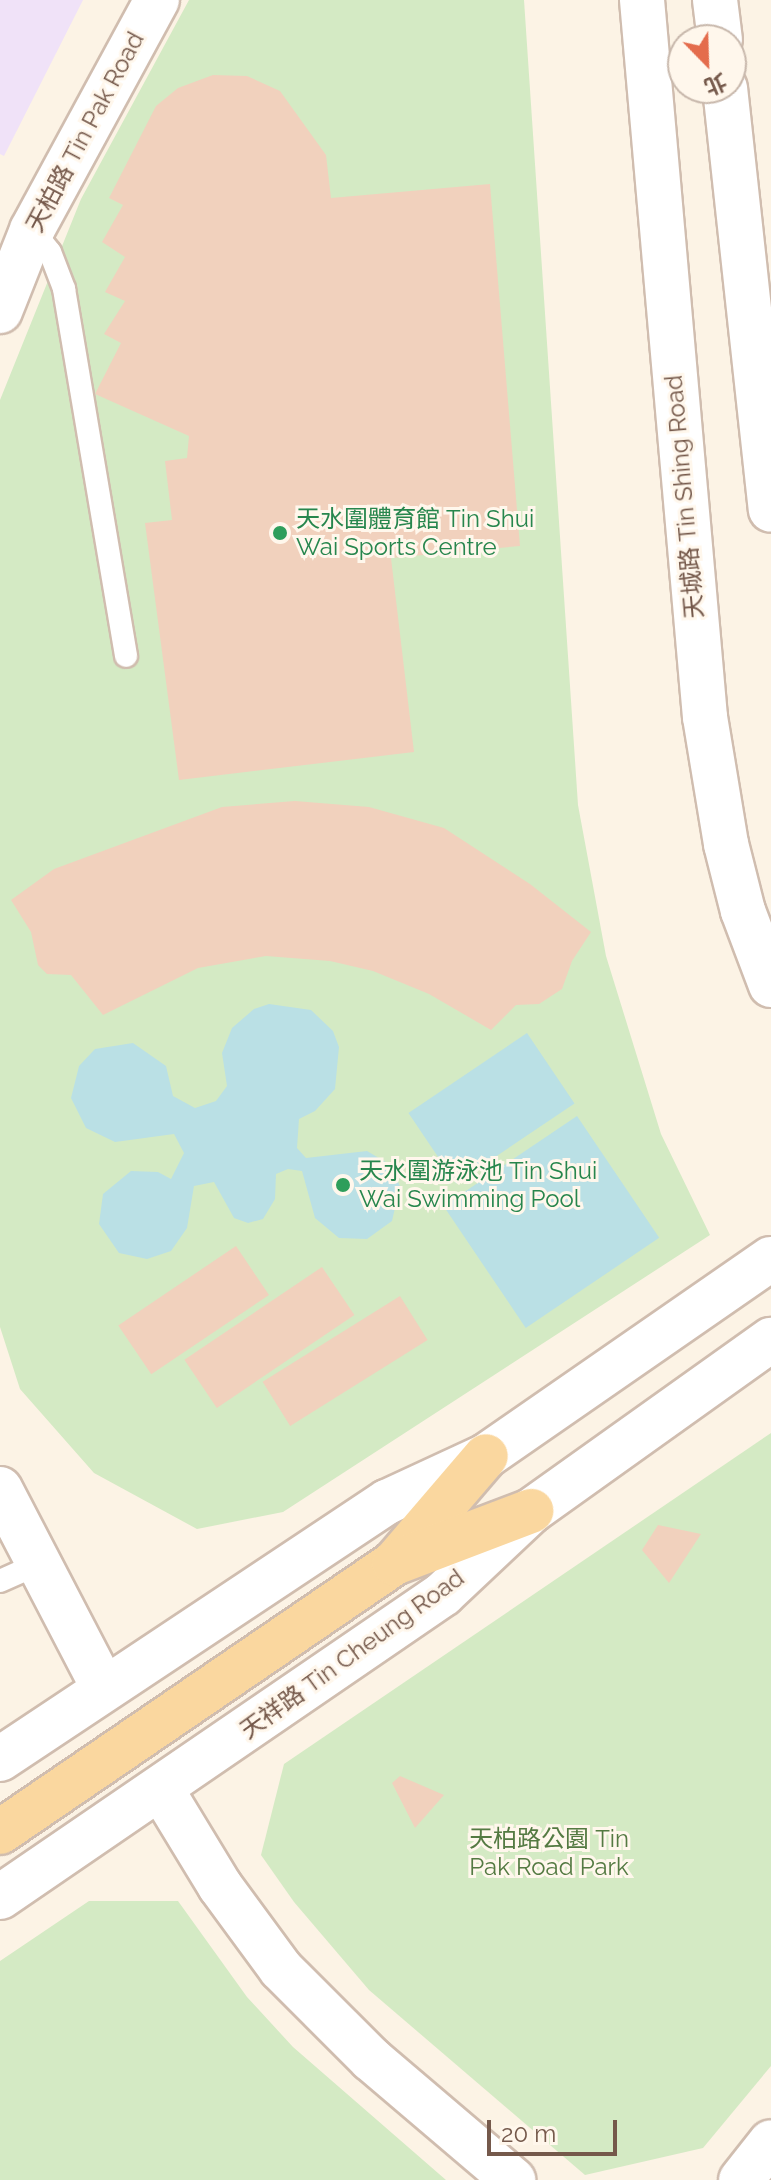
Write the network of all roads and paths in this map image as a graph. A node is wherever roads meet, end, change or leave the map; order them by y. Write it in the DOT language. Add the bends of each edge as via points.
graph roads {
  1 [pos="157,0"];
  2 [pos="642,0"];
  3 [pos="715,0"];
  4 [pos="718,24"];
  5 [pos="727,104"];
  6 [pos="32,230"];
  7 [pos="0,311"];
  8 [pos="771,509"];
  9 [pos="126,656"];
  10 [pos="771,985"];
  11 [pos="771,1259"];
  12 [pos="771,1340"];
  13 [pos="486,1456"];
  14 [pos="0,1489"];
  15 [pos="531,1511"];
  16 [pos="394,1563"];
  17 [pos="19,1572"];
  18 [pos="104,1689"];
  19 [pos="0,1759"];
  20 [pos="161,1789"];
  21 [pos="0,1832"];
  22 [pos="0,1897"];
  23 [pos="771,2142"];
  24 [pos="513,2180"];
  25 [pos="741,2180"];
  1 -- 6 [label="street, 天柏路 Tin Pak Road"];
  2 -- 10 [label="street, 天城路 Tin Shing Road" via="705,717 726,844 743,911"];
  3 -- 4 [label="street"];
  5 -- 8 [label="street"];
  6 -- 7 [label="street, 天柏路 Tin Pak Road"];
  6 -- 9 [label="lane" via="50,252 64,289"];
  11 -- 13 [label="street"];
  12 -- 15 [label="street, 天祥路 Tin Cheung Road"];
  13 -- 16 [label="main road"];
  13 -- 18 [label="street" via="387,1502"];
  14 -- 17 [label="street"];
  15 -- 16 [label="main road"];
  15 -- 20 [label="street, 天祥路 Tin Cheung Road" via="443,1594"];
  16 -- 21 [label="main road"];
  17 -- 18 [label="street"];
  18 -- 19 [label="street"];
  20 -- 22 [label="street, 天祥路 Tin Cheung Road"];
  20 -- 24 [label="street" via="220,1886 281,1969 348,2038"];
  23 -- 25 [label="street"];
}
